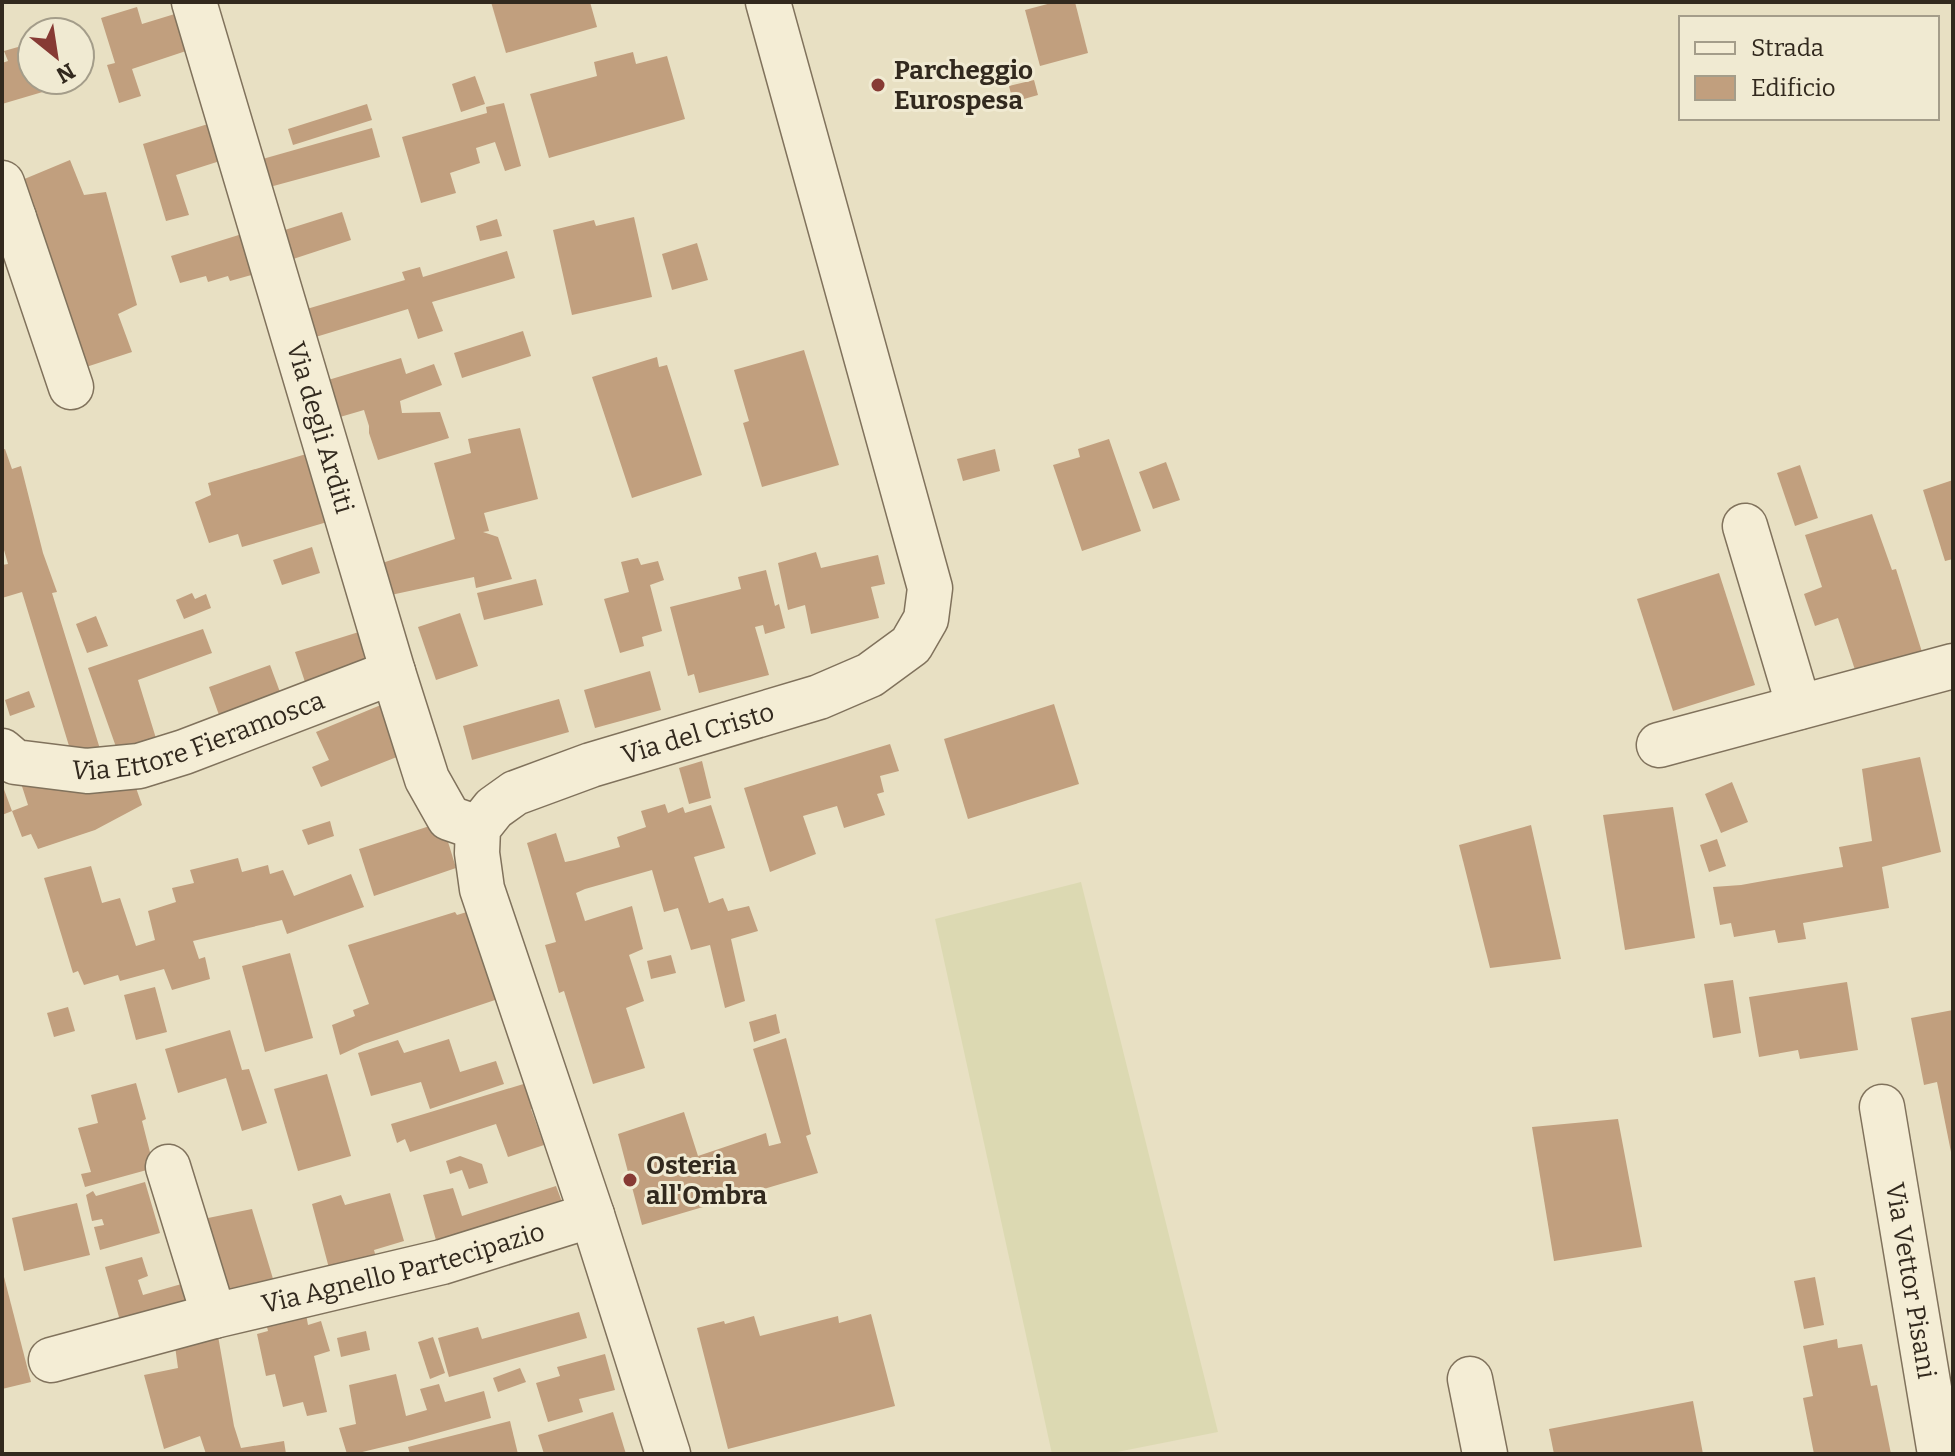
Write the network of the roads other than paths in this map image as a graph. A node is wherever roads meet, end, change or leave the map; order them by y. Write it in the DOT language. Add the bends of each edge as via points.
graph roads {
  1 [pos="194,2"];
  2 [pos="768,2"];
  3 [pos="6,208"];
  4 [pos="71,387"];
  5 [pos="1745,526"];
  6 [pos="1953,666"];
  7 [pos="393,672"];
  8 [pos="1799,707"];
  9 [pos="1659,745"];
  10 [pos="2,751"];
  11 [pos="478,828"];
  12 [pos="1882,1107"];
  13 [pos="168,1167"];
  14 [pos="592,1215"];
  15 [pos="214,1316"];
  16 [pos="51,1360"];
  17 [pos="1470,1379"];
  18 [pos="668,1454"];
  19 [pos="1485,1454"];
  20 [pos="1940,1454"];
  1 -- 7 [label="street, Via degli Arditi"];
  2 -- 11 [label="street, Via del Cristo" via="930,588 926,619 911,645 870,675 819,697 515,793"];
  3 -- 4 [label="street"];
  5 -- 8 [label="street"];
  6 -- 8 [label="street"];
  7 -- 10 [label="street, Via Ettore Fieramosca" via="139,766 87,771 15,762"];
  7 -- 11 [label="street, Via degli Arditi" via="436,798 449,818"];
  8 -- 9 [label="street"];
  11 -- 14 [label="street" via="482,889"];
  12 -- 20 [label="street, Via Vettor Pisani"];
  13 -- 15 [label="street"];
  14 -- 15 [label="street, Via Agnello Partecipazio" via="442,1262"];
  14 -- 18 [label="street"];
  15 -- 16 [label="street, Via Agnello Partecipazio"];
  17 -- 19 [label="street"];
}
